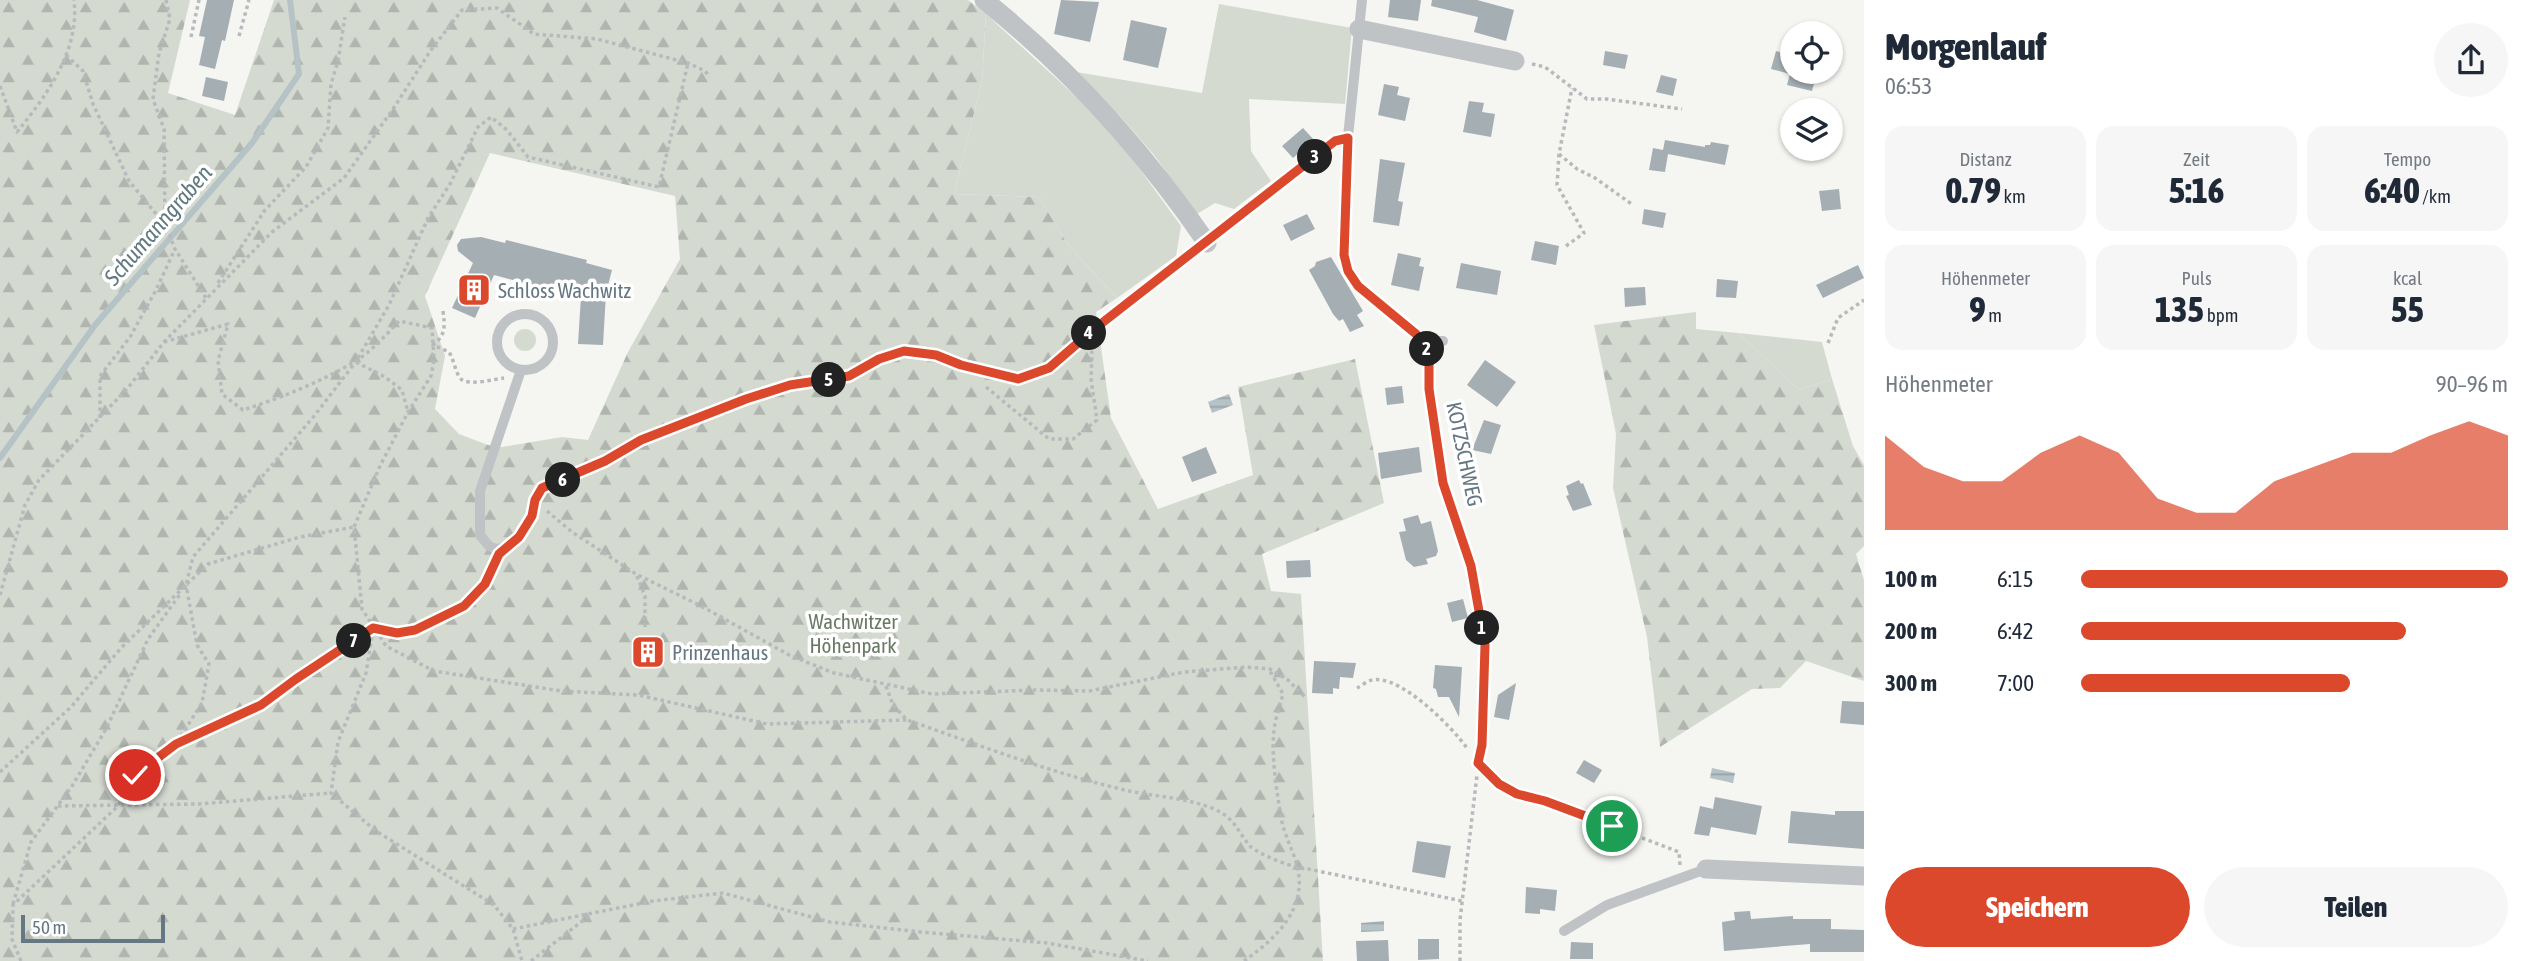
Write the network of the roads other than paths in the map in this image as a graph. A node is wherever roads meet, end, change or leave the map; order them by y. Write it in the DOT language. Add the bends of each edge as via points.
graph roads {
  1 [pos="984,0"];
  2 [pos="1362,0"];
  3 [pos="1359,29"];
  4 [pos="1515,61"];
  5 [pos="1348,138"];
  6 [pos="1207,243"];
  7 [pos="1422,341"];
  8 [pos="1443,341"];
  9 [pos="519,373"];
  10 [pos="1478,763"];
  11 [pos="1706,869"];
  12 [pos="1864,876"];
  13 [pos="1564,931"];
  1 -- 6 [label="street" via="1112,122"];
  2 -- 3 [label="lane"];
  3 -- 4 [label="street"];
  3 -- 5 [label="lane"];
  5 -- 6 [label="lane" via="1335,141"];
  5 -- 7 [label="lane" via="1344,255 1348,271 1358,286"];
  6 -- 9 [label="lane" via="1049,368 1018,379 936,355 904,351 849,376 790,385 746,399 641,440 542,488 519,537 508,547 496,549 480,535 480,491"];
  7 -- 8 [label="lane"];
  7 -- 10 [label="lane, KOTZSCHWEG" via="1429,357 1429,389 1443,483 1471,566 1485,645"];
  9 -- 9 [label="lane" via="540,366 553,342 547,324 523,313 505,321 496,338 500,357"];
  11 -- 12 [label="street"];
  11 -- 13 [label="lane" via="1607,905"];
}
